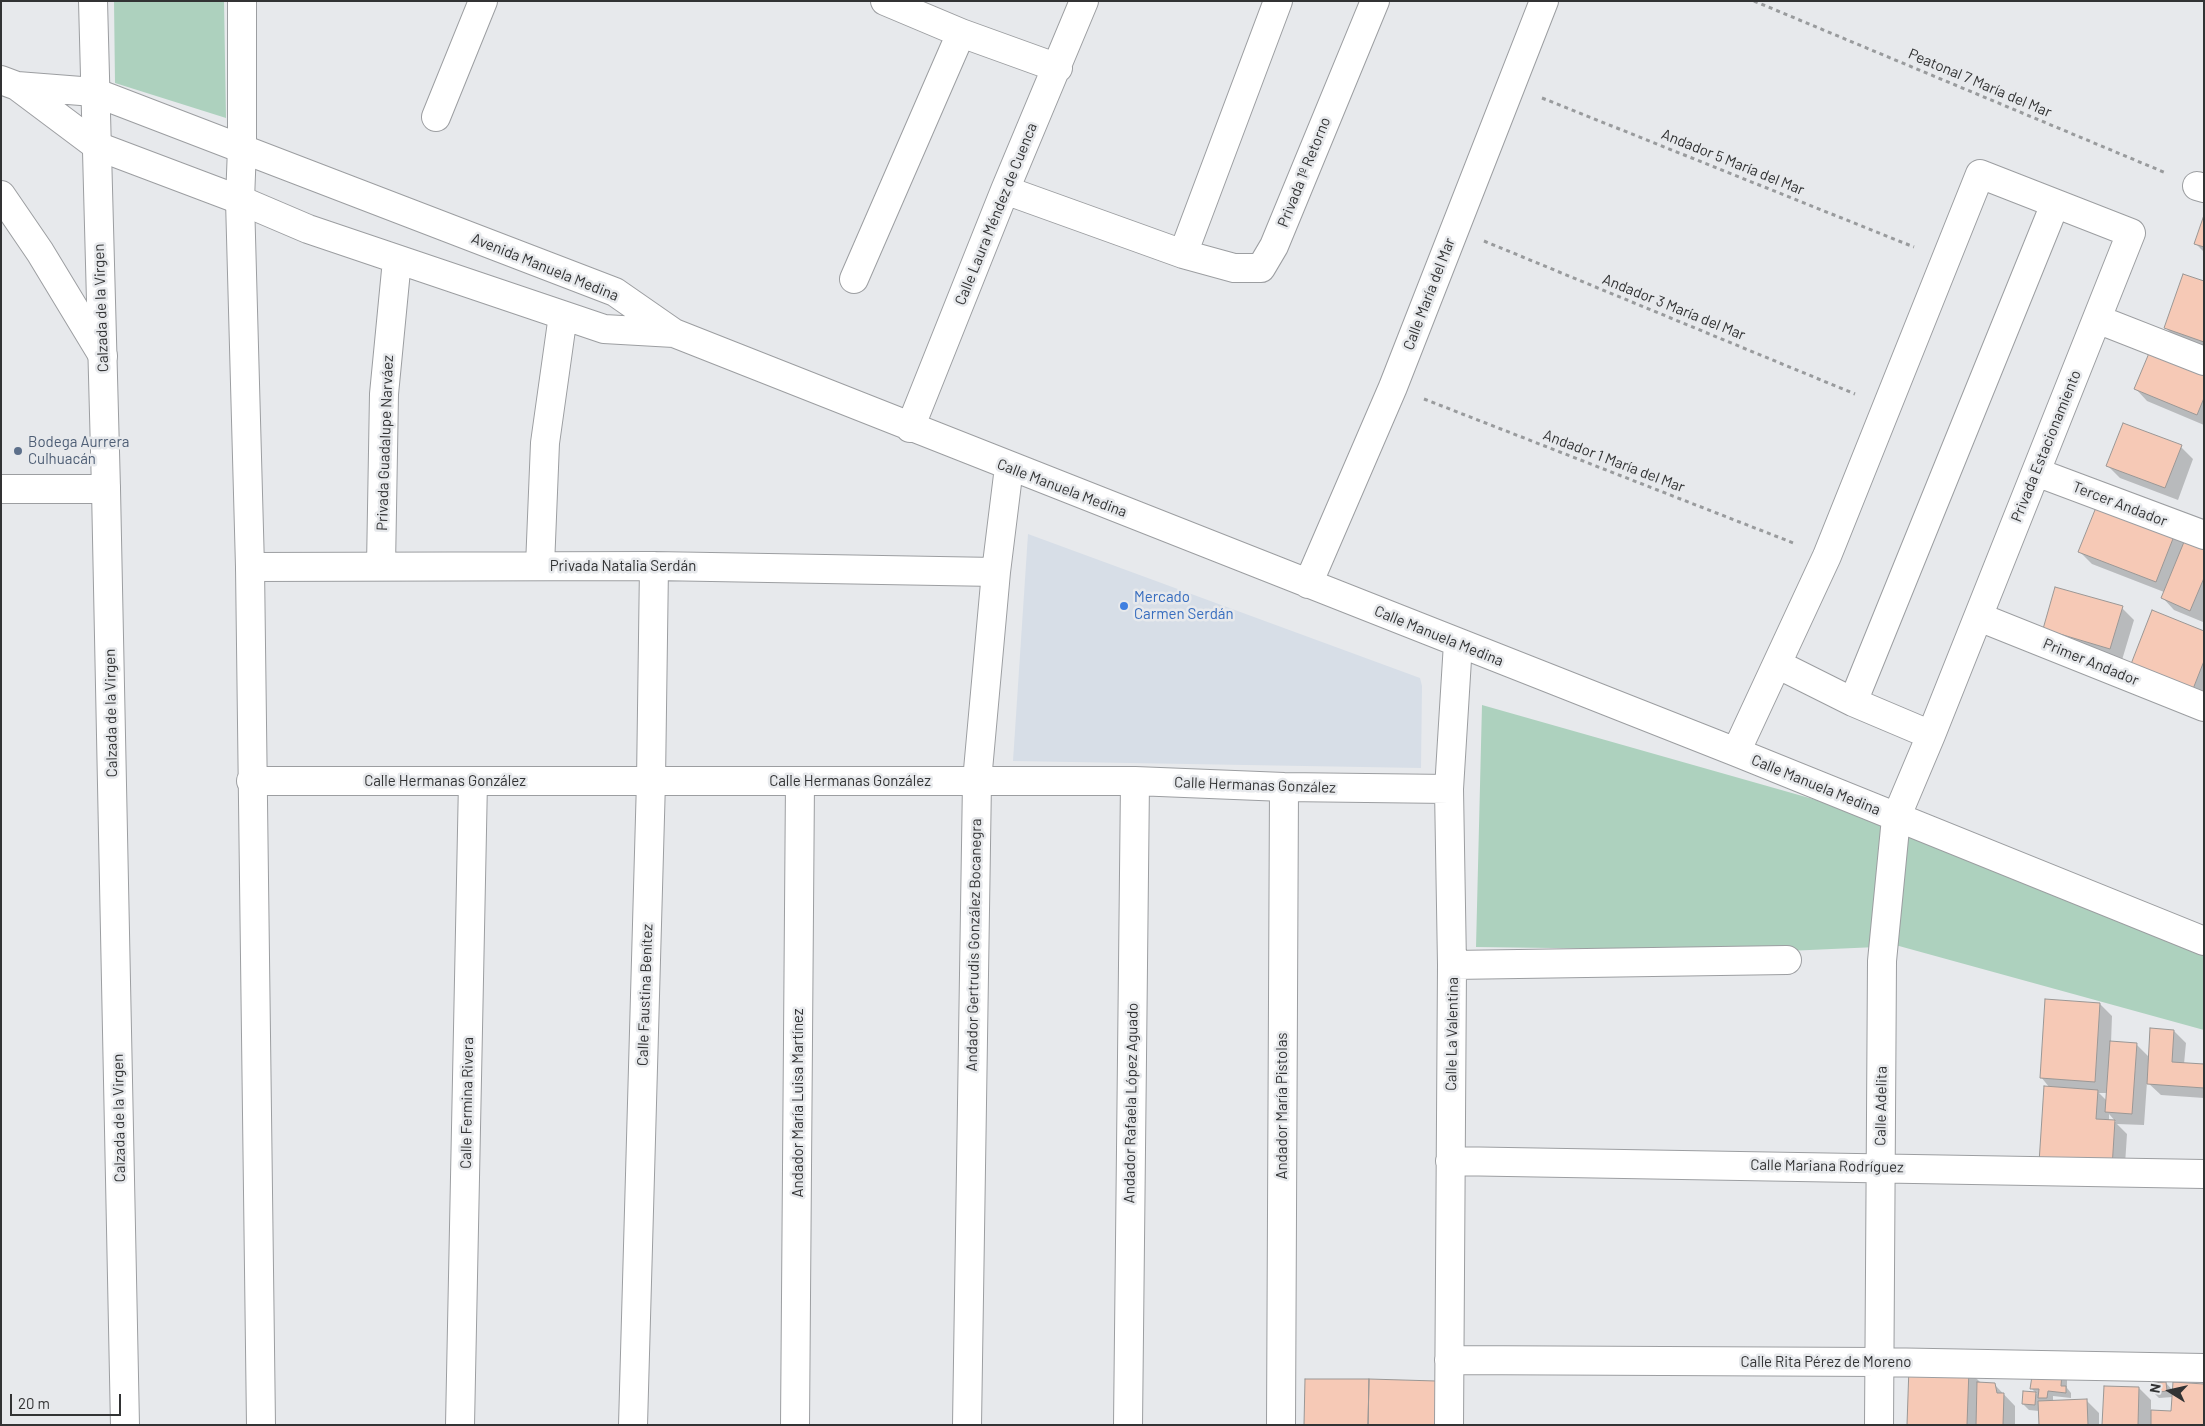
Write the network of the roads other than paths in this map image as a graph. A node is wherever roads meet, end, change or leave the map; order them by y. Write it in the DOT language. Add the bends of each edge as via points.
graph roads {
  1 [pos="92,1"];
  2 [pos="242,1"];
  3 [pos="483,1"];
  4 [pos="885,1"];
  5 [pos="1278,1"];
  6 [pos="1375,1"];
  7 [pos="1544,1"];
  8 [pos="1081,2"];
  9 [pos="961,33"];
  10 [pos="1058,68"];
  11 [pos="9,83"];
  12 [pos="94,92"];
  13 [pos="436,118"];
  14 [pos="97,146"];
  15 [pos="242,148"];
  16 [pos="1005,190"];
  17 [pos="1,195"];
  18 [pos="240,200"];
  19 [pos="2055,204"];
  20 [pos="1183,254"];
  21 [pos="397,260"];
  22 [pos="854,279"];
  23 [pos="563,315"];
  24 [pos="2097,319"];
  25 [pos="674,333"];
  26 [pos="103,356"];
  27 [pos="2204,361"];
  28 [pos="910,428"];
  29 [pos="1009,467"];
  30 [pos="2036,472"];
  31 [pos="1,489"];
  32 [pos="106,489"];
  33 [pos="2204,535"];
  34 [pos="382,566"];
  35 [pos="540,566"];
  36 [pos="654,566"];
  37 [pos="250,567"];
  38 [pos="996,572"];
  39 [pos="1308,584"];
  40 [pos="1979,617"];
  41 [pos="1458,643"];
  42 [pos="1777,664"];
  43 [pos="1853,702"];
  44 [pos="2204,707"];
  45 [pos="1932,735"];
  46 [pos="1736,752"];
  47 [pos="651,780"];
  48 [pos="252,781"];
  49 [pos="473,781"];
  50 [pos="800,781"];
  51 [pos="976,781"];
  52 [pos="1135,781"];
  53 [pos="1284,787"];
  54 [pos="1449,789"];
  55 [pos="1896,818"];
  56 [pos="2204,941"];
  57 [pos="1786,960"];
  58 [pos="1452,965"];
  59 [pos="1450,1161"];
  60 [pos="1880,1167"];
  61 [pos="2204,1174"];
  62 [pos="1449,1360"];
  63 [pos="1878,1362"];
  64 [pos="2204,1368"];
  65 [pos="125,1425"];
  66 [pos="261,1425"];
  67 [pos="460,1425"];
  68 [pos="633,1425"];
  69 [pos="795,1425"];
  70 [pos="967,1425"];
  71 [pos="1128,1425"];
  72 [pos="1281,1425"];
  73 [pos="1449,1425"];
  74 [pos="1879,1425"];
  1 -- 12 [label="street, Calzada de la Virgen"];
  2 -- 15 [label="street"];
  3 -- 13 [label="street"];
  4 -- 9 [label="street"];
  5 -- 20 [label="street"];
  6 -- 20 [label="street, Privada 1º Retorno" via="1274,246 1261,268 1234,268"];
  7 -- 39 [label="street, Calle María del Mar" via="1393,387"];
  8 -- 10 [label="street, Calle Laura Méndez de Cuenca"];
  9 -- 10 [label="street"];
  9 -- 22 [label="street"];
  10 -- 16 [label="street, Calle Laura Méndez de Cuenca"];
  11 -- 12 [label="street, Avenida Manuela Medina"];
  11 -- 14 [label="street"];
  12 -- 14 [label="street, Calzada de la Virgen"];
  12 -- 15 [label="street, Avenida Manuela Medina"];
  14 -- 18 [label="street"];
  14 -- 26 [label="street, Calzada de la Virgen"];
  15 -- 18 [label="street"];
  15 -- 25 [label="street, Avenida Manuela Medina" via="615,292"];
  16 -- 20 [label="street, Privada 1º Retorno"];
  16 -- 28 [label="street, Calle Laura Méndez de Cuenca"];
  17 -- 26 [label="street"];
  18 -- 21 [label="street" via="308,229"];
  18 -- 37 [label="street"];
  19 -- 24 [label="street, Privada Estacionamiento" via="2131,233"];
  19 -- 42 [label="street, Privada Estacionamiento" via="1980,174 1827,556"];
  19 -- 43 [label="street"];
  21 -- 23 [label="street"];
  21 -- 34 [label="street, Privada Guadalupe Narváez" via="384,394"];
  23 -- 25 [label="street" via="604,329"];
  23 -- 35 [label="street" via="545,443"];
  24 -- 27 [label="street"];
  24 -- 30 [label="street, Privada Estacionamiento"];
  25 -- 28 [label="street, Calle Manuela Medina"];
  26 -- 32 [label="street, Calzada de la Virgen"];
  28 -- 29 [label="street, Calle Manuela Medina"];
  29 -- 38 [label="street, Andador Gertrudis González Bocanegra"];
  29 -- 39 [label="street, Calle Manuela Medina"];
  30 -- 33 [label="street, Tercer Andador"];
  30 -- 40 [label="street, Privada Estacionamiento"];
  31 -- 32 [label="street"];
  32 -- 65 [label="street, Calzada de la Virgen"];
  34 -- 35 [label="street, Privada Natalia Serdán"];
  34 -- 37 [label="street, Privada Natalia Serdán"];
  35 -- 36 [label="street, Privada Natalia Serdán"];
  36 -- 38 [label="street, Privada Natalia Serdán"];
  36 -- 47 [label="street, Calle Faustina Benítez"];
  37 -- 48 [label="street"];
  38 -- 51 [label="street, Andador Gertrudis González Bocanegra"];
  39 -- 41 [label="street, Calle Manuela Medina"];
  40 -- 44 [label="street, Primer Andador"];
  40 -- 45 [label="street, Privada Estacionamiento"];
  41 -- 46 [label="street, Calle Manuela Medina"];
  41 -- 54 [label="street, Calle La Valentina"];
  42 -- 43 [label="street"];
  42 -- 46 [label="street, Privada Estacionamiento"];
  43 -- 45 [label="street"];
  45 -- 55 [label="street, Privada Estacionamiento"];
  46 -- 55 [label="street, Calle Manuela Medina"];
  47 -- 49 [label="street, Calle Hermanas González"];
  47 -- 50 [label="street, Calle Hermanas González"];
  47 -- 68 [label="street, Calle Faustina Benítez"];
  48 -- 49 [label="street, Calle Hermanas González"];
  48 -- 66 [label="street"];
  49 -- 67 [label="street, Calle Fermina Rivera"];
  50 -- 51 [label="street, Calle Hermanas González"];
  50 -- 69 [label="street, Andador María Luisa Martínez"];
  51 -- 52 [label="street, Calle Hermanas González"];
  51 -- 70 [label="street, Andador Gertrudis González Bocanegra"];
  52 -- 53 [label="street, Calle Hermanas González"];
  52 -- 71 [label="street, Andador Rafaela López Aguado"];
  53 -- 54 [label="street, Calle Hermanas González"];
  53 -- 72 [label="street, Andador María Pistolas"];
  54 -- 58 [label="street, Calle La Valentina"];
  55 -- 56 [label="street, Calle Manuela Medina"];
  55 -- 60 [label="street, Calle Adelita" via="1882,961"];
  57 -- 58 [label="street"];
  58 -- 59 [label="street, Calle La Valentina"];
  59 -- 60 [label="street, Calle Mariana Rodríguez"];
  59 -- 62 [label="street, Calle La Valentina"];
  60 -- 61 [label="street, Calle Mariana Rodríguez"];
  60 -- 63 [label="street, Calle Adelita"];
  62 -- 63 [label="street, Calle Rita Pérez de Moreno"];
  62 -- 73 [label="street, Calle La Valentina"];
  63 -- 64 [label="street, Calle Rita Pérez de Moreno"];
  63 -- 74 [label="street, Calle Adelita"];
}
